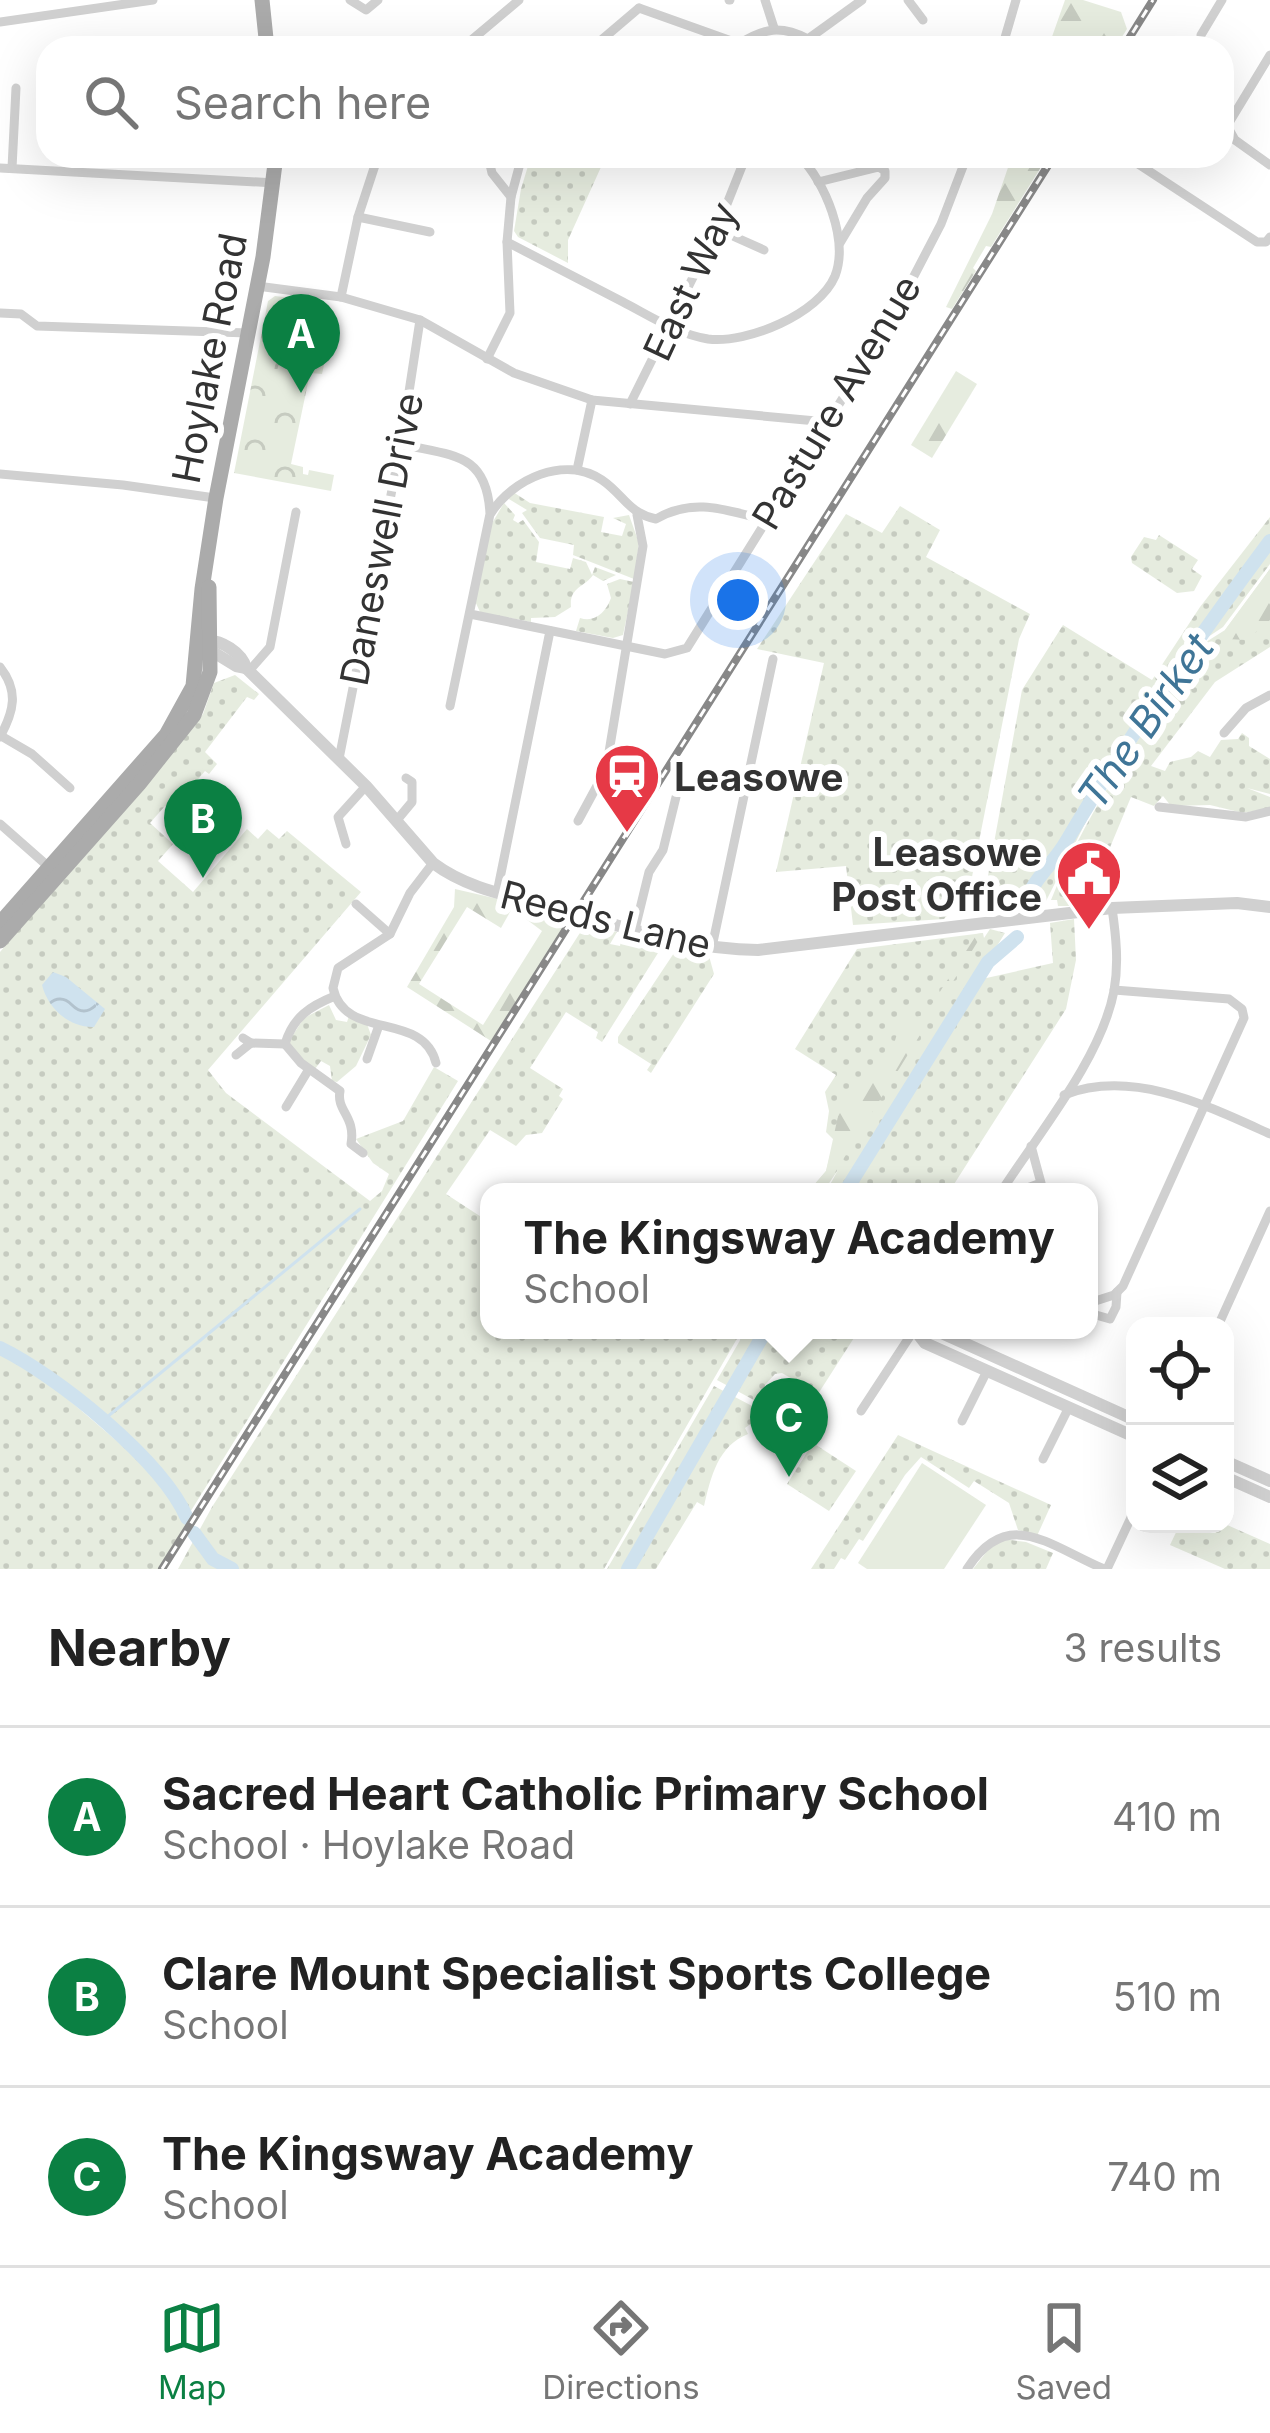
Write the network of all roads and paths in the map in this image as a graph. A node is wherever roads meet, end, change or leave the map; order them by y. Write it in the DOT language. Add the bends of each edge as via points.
graph roads {
  1 [pos="24,0"];
  2 [pos="153,0"];
  3 [pos="262,0"];
  4 [pos="350,0"];
  5 [pos="378,0"];
  6 [pos="519,0"];
  7 [pos="765,0"];
  8 [pos="862,0"];
  9 [pos="908,0"];
  10 [pos="1016,0"];
  11 [pos="1222,0"];
  12 [pos="636,4"];
  13 [pos="24,18"];
  14 [pos="922,20"];
  15 [pos="0,22"];
  16 [pos="774,28"];
  17 [pos="1201,35"];
  18 [pos="266,36"];
  19 [pos="476,36"];
  20 [pos="604,36"];
  21 [pos="719,36"];
  22 [pos="755,36"];
  23 [pos="794,36"];
  24 [pos="819,36"];
  25 [pos="1006,36"];
  26 [pos="1270,55"];
  27 [pos="1259,72"];
  28 [pos="1270,79"];
  29 [pos="16,88"];
  30 [pos="1234,112"];
  31 [pos="1234,139"];
  32 [pos="1270,165"];
  33 [pos="6,168"];
  34 [pos="92,168"];
  35 [pos="276,168"];
  36 [pos="375,168"];
  37 [pos="491,168"];
  38 [pos="519,168"];
  39 [pos="741,168"];
  40 [pos="808,168"];
  41 [pos="874,168"];
  42 [pos="880,168"];
  43 [pos="962,168"];
  44 [pos="1142,168"];
  45 [pos="92,173"];
  46 [pos="818,182"];
  47 [pos="275,183"];
  48 [pos="511,197"];
  49 [pos="358,217"];
  50 [pos="717,229"];
  51 [pos="430,232"];
  52 [pos="1270,237"];
  53 [pos="507,242"];
  54 [pos="839,244"];
  55 [pos="764,250"];
  56 [pos="257,286"];
  57 [pos="341,298"];
  58 [pos="0,313"];
  59 [pos="420,320"];
  60 [pos="671,327"];
  61 [pos="248,333"];
  62 [pos="487,358"];
  63 [pos="592,400"];
  64 [pos="630,404"];
  65 [pos="827,422"];
  66 [pos="401,444"];
  67 [pos="577,470"];
  68 [pos="0,473"];
  69 [pos="489,487"];
  70 [pos="508,492"];
  71 [pos="216,498"];
  72 [pos="296,512"];
  73 [pos="490,514"];
  74 [pos="637,515"];
  75 [pos="656,519"];
  76 [pos="766,520"];
  77 [pos="643,546"];
  78 [pos="470,614"];
  79 [pos="550,631"];
  80 [pos="207,644"];
  81 [pos="626,644"];
  82 [pos="773,658"];
  83 [pos="0,667"];
  84 [pos="244,668"];
  85 [pos="210,675"];
  86 [pos="1270,695"];
  87 [pos="450,706"];
  88 [pos="1224,733"];
  89 [pos="0,736"];
  90 [pos="339,759"];
  91 [pos="426,780"];
  92 [pos="366,786"];
  93 [pos="70,788"];
  94 [pos="676,797"];
  95 [pos="1159,807"];
  96 [pos="1270,811"];
  97 [pos="398,820"];
  98 [pos="578,820"];
  99 [pos="0,824"];
  100 [pos="346,844"];
  101 [pos="433,863"];
  102 [pos="54,872"];
  103 [pos="497,893"];
  104 [pos="356,904"];
  105 [pos="1270,907"];
  106 [pos="1112,908"];
  107 [pos="0,923"];
  108 [pos="634,929"];
  109 [pos="390,934"];
  110 [pos="0,940"];
  111 [pos="712,947"];
  112 [pos="1114,990"];
  113 [pos="334,996"];
  114 [pos="378,1028"];
  115 [pos="286,1044"];
  116 [pos="437,1054"];
  117 [pos="236,1055"];
  118 [pos="367,1059"];
  119 [pos="1086,1059"];
  120 [pos="310,1069"];
  121 [pos="1101,1085"];
  122 [pos="1064,1095"];
  123 [pos="1206,1105"];
  124 [pos="286,1107"];
  125 [pos="1270,1134"];
  126 [pos="1031,1146"];
  127 [pos="363,1153"];
  128 [pos="1007,1183"];
  129 [pos="1041,1183"];
  130 [pos="1270,1211"];
  131 [pos="1117,1292"];
  132 [pos="1098,1302"];
  133 [pos="1098,1316"];
  134 [pos="1222,1317"];
  135 [pos="908,1339"];
  136 [pos="922,1339"];
  137 [pos="954,1339"];
  138 [pos="993,1357"];
  139 [pos="987,1371"];
  140 [pos="1067,1401"];
  141 [pos="861,1411"];
  142 [pos="1126,1417"];
  143 [pos="962,1421"];
  144 [pos="1126,1432"];
  145 [pos="1043,1459"];
  146 [pos="1234,1464"];
  147 [pos="1234,1481"];
  148 [pos="1270,1481"];
  149 [pos="1270,1497"];
  150 [pos="1126,1527"];
  151 [pos="967,1569"];
  152 [pos="1105,1569"];
  1 -- 13 [label="street"];
  2 -- 13 [label="street"];
  3 -- 18 [label="main road"];
  4 -- 5 [label="street" via="366,10"];
  6 -- 19 [label="street"];
  7 -- 16 [label="street"];
  8 -- 24 [label="street"];
  9 -- 14 [label="street"];
  10 -- 25 [label="street"];
  11 -- 17 [label="street"];
  12 -- 20 [label="street"];
  12 -- 21 [label="street"];
  13 -- 15 [label="street"];
  16 -- 22 [label="street"];
  16 -- 23 [label="street"];
  26 -- 27 [label="street"];
  27 -- 28 [label="street"];
  27 -- 30 [label="street"];
  29 -- 33 [label="street"];
  31 -- 32 [label="street"];
  33 -- 45 [label="street"];
  34 -- 45 [label="street"];
  35 -- 47 [label="main road, Hoylake Road"];
  36 -- 49 [label="street"];
  37 -- 48 [label="street"];
  38 -- 48 [label="street"];
  39 -- 50 [label="street, East Way"];
  40 -- 46 [label="street"];
  41 -- 46 [label="street"];
  42 -- 54 [label="street" via="885,178"];
  43 -- 65 [label="street, Pasture Avenue" via="906,293"];
  44 -- 52 [label="street" via="1257,242"];
  45 -- 47 [label="street"];
  46 -- 54 [label="street"];
  47 -- 56 [label="main road, Hoylake Road"];
  48 -- 53 [label="street"];
  49 -- 51 [label="street"];
  49 -- 57 [label="street"];
  50 -- 55 [label="street"];
  50 -- 60 [label="street, East Way"];
  53 -- 60 [label="street"];
  53 -- 62 [label="street" via="510,313"];
  54 -- 60 [label="street" via="833,281 778,324 728,341"];
  56 -- 57 [label="street"];
  56 -- 61 [label="main road, Hoylake Road"];
  57 -- 59 [label="street"];
  58 -- 61 [label="street" via="21,314 37,326"];
  59 -- 62 [label="street"];
  59 -- 66 [label="street, Daneswell Drive"];
  60 -- 64 [label="street, East Way"];
  61 -- 71 [label="main road, Hoylake Road"];
  62 -- 63 [label="street"];
  63 -- 64 [label="street"];
  63 -- 67 [label="street"];
  64 -- 65 [label="street"];
  65 -- 76 [label="street, Pasture Avenue"];
  66 -- 69 [label="street" via="468,462"];
  66 -- 90 [label="street, Daneswell Drive"];
  67 -- 70 [label="street" via="530,477"];
  67 -- 74 [label="street" via="599,478"];
  68 -- 71 [label="street"];
  69 -- 70 [label="street"];
  69 -- 73 [label="street"];
  70 -- 73 [label="street"];
  71 -- 80 [label="main road, Hoylake Road"];
  72 -- 84 [label="street" via="270,647"];
  73 -- 78 [label="street"];
  74 -- 75 [label="street"];
  74 -- 77 [label="street"];
  75 -- 76 [label="street" via="699,504"];
  75 -- 77 [label="street"];
  76 -- 81 [label="street, Pasture Avenue" via="688,647 664,654"];
  77 -- 81 [label="street"];
  78 -- 79 [label="street"];
  78 -- 87 [label="street"];
  79 -- 81 [label="street"];
  79 -- 103 [label="street"];
  80 -- 84 [label="street, Reeds Lane" via="235,652"];
  80 -- 85 [label="main road, Hoylake Road"];
  80 -- 102 [label="main road" via="177,719"];
  81 -- 98 [label="street" via="609,752"];
  82 -- 111 [label="street"];
  83 -- 89 [label="street" via="14,704"];
  84 -- 85 [label="street"];
  84 -- 90 [label="street, Reeds Lane"];
  85 -- 102 [label="main road" via="187,726"];
  86 -- 88 [label="street"];
  89 -- 93 [label="street"];
  90 -- 92 [label="street, Reeds Lane"];
  91 -- 97 [label="street" via="409,780 412,802"];
  92 -- 97 [label="street, Reeds Lane"];
  92 -- 100 [label="street" via="338,818"];
  94 -- 108 [label="street"];
  95 -- 96 [label="street" via="1246,817"];
  97 -- 101 [label="street, Reeds Lane"];
  99 -- 102 [label="street"];
  101 -- 103 [label="street, Reeds Lane"];
  101 -- 109 [label="street"];
  102 -- 107 [label="main road"];
  102 -- 110 [label="main road"];
  103 -- 108 [label="street, Reeds Lane"];
  104 -- 109 [label="street"];
  105 -- 106 [label="street, Reeds Lane"];
  106 -- 111 [label="street, Reeds Lane" via="773,948"];
  106 -- 112 [label="street"];
  108 -- 111 [label="street, Reeds Lane"];
  109 -- 113 [label="street" via="338,968"];
  112 -- 119 [label="street"];
  112 -- 123 [label="street" via="1229,999 1242,1009 1242,1027"];
  113 -- 114 [label="street"];
  113 -- 115 [label="street" via="302,1013"];
  114 -- 116 [label="street" via="409,1031"];
  114 -- 118 [label="street"];
  115 -- 117 [label="street" via="247,1040"];
  115 -- 120 [label="street"];
  119 -- 121 [label="street"];
  119 -- 122 [label="street"];
  120 -- 124 [label="street"];
  120 -- 127 [label="street" via="344,1086 340,1106 352,1122 347,1147"];
  121 -- 122 [label="street"];
  121 -- 123 [label="street"];
  122 -- 126 [label="street"];
  123 -- 125 [label="street"];
  123 -- 131 [label="street"];
  126 -- 128 [label="street"];
  126 -- 129 [label="street"];
  130 -- 134 [label="street"];
  131 -- 132 [label="street"];
  131 -- 133 [label="street" via="1111,1319"];
  135 -- 141 [label="street"];
  136 -- 139 [label="street"];
  137 -- 138 [label="street"];
  138 -- 139 [label="street"];
  138 -- 140 [label="street"];
  139 -- 140 [label="street"];
  139 -- 143 [label="street"];
  140 -- 142 [label="street"];
  140 -- 144 [label="street"];
  140 -- 145 [label="street"];
  146 -- 148 [label="street"];
  147 -- 149 [label="street"];
  150 -- 152 [label="street"];
  151 -- 152 [label="street" via="1004,1533"];
}
